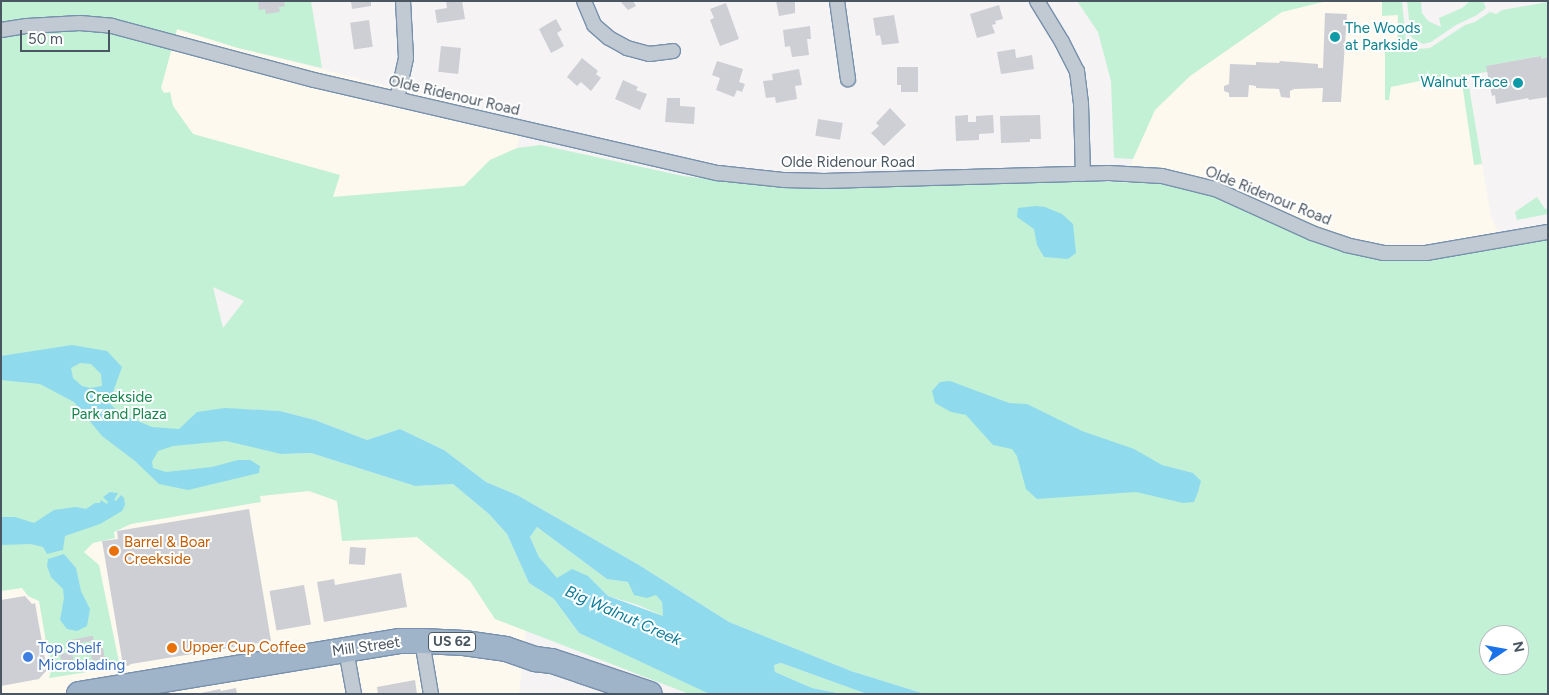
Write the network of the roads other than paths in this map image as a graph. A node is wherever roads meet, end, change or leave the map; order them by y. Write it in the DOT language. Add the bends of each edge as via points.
graph roads {
  1 [pos="403,1"];
  2 [pos="584,1"];
  3 [pos="837,1"];
  4 [pos="1037,1"];
  5 [pos="1,30"];
  6 [pos="674,51"];
  7 [pos="848,79"];
  8 [pos="397,99"];
  9 [pos="1083,174"];
  10 [pos="1548,232"];
  11 [pos="422,641"];
  12 [pos="346,650"];
  13 [pos="146,688"];
  14 [pos="79,694"];
  15 [pos="354,694"];
  16 [pos="430,694"];
  17 [pos="650,694"];
  1 -- 8 [label="street" via="406,58"];
  2 -- 6 [label="street" via="594,25 627,48 649,54"];
  3 -- 7 [label="street"];
  4 -- 9 [label="street" via="1077,71"];
  5 -- 8 [label="street, Olde Ridenour Road" via="80,23 112,26 242,62"];
  8 -- 9 [label="street, Olde Ridenour Road" via="701,169 774,179 824,182"];
  9 -- 10 [label="street, Olde Ridenour Road" via="1135,173 1197,183 1243,200 1312,233 1383,253 1426,253"];
  11 -- 12 [label="highway, Mill Street / US 62" via="399,641"];
  11 -- 16 [label="street"];
  11 -- 17 [label="highway, Mill Street / US 62" via="506,649"];
  12 -- 13 [label="highway, Mill Street / US 62"];
  12 -- 15 [label="street"];
  13 -- 14 [label="highway, Mill Street / US 62"];
}
